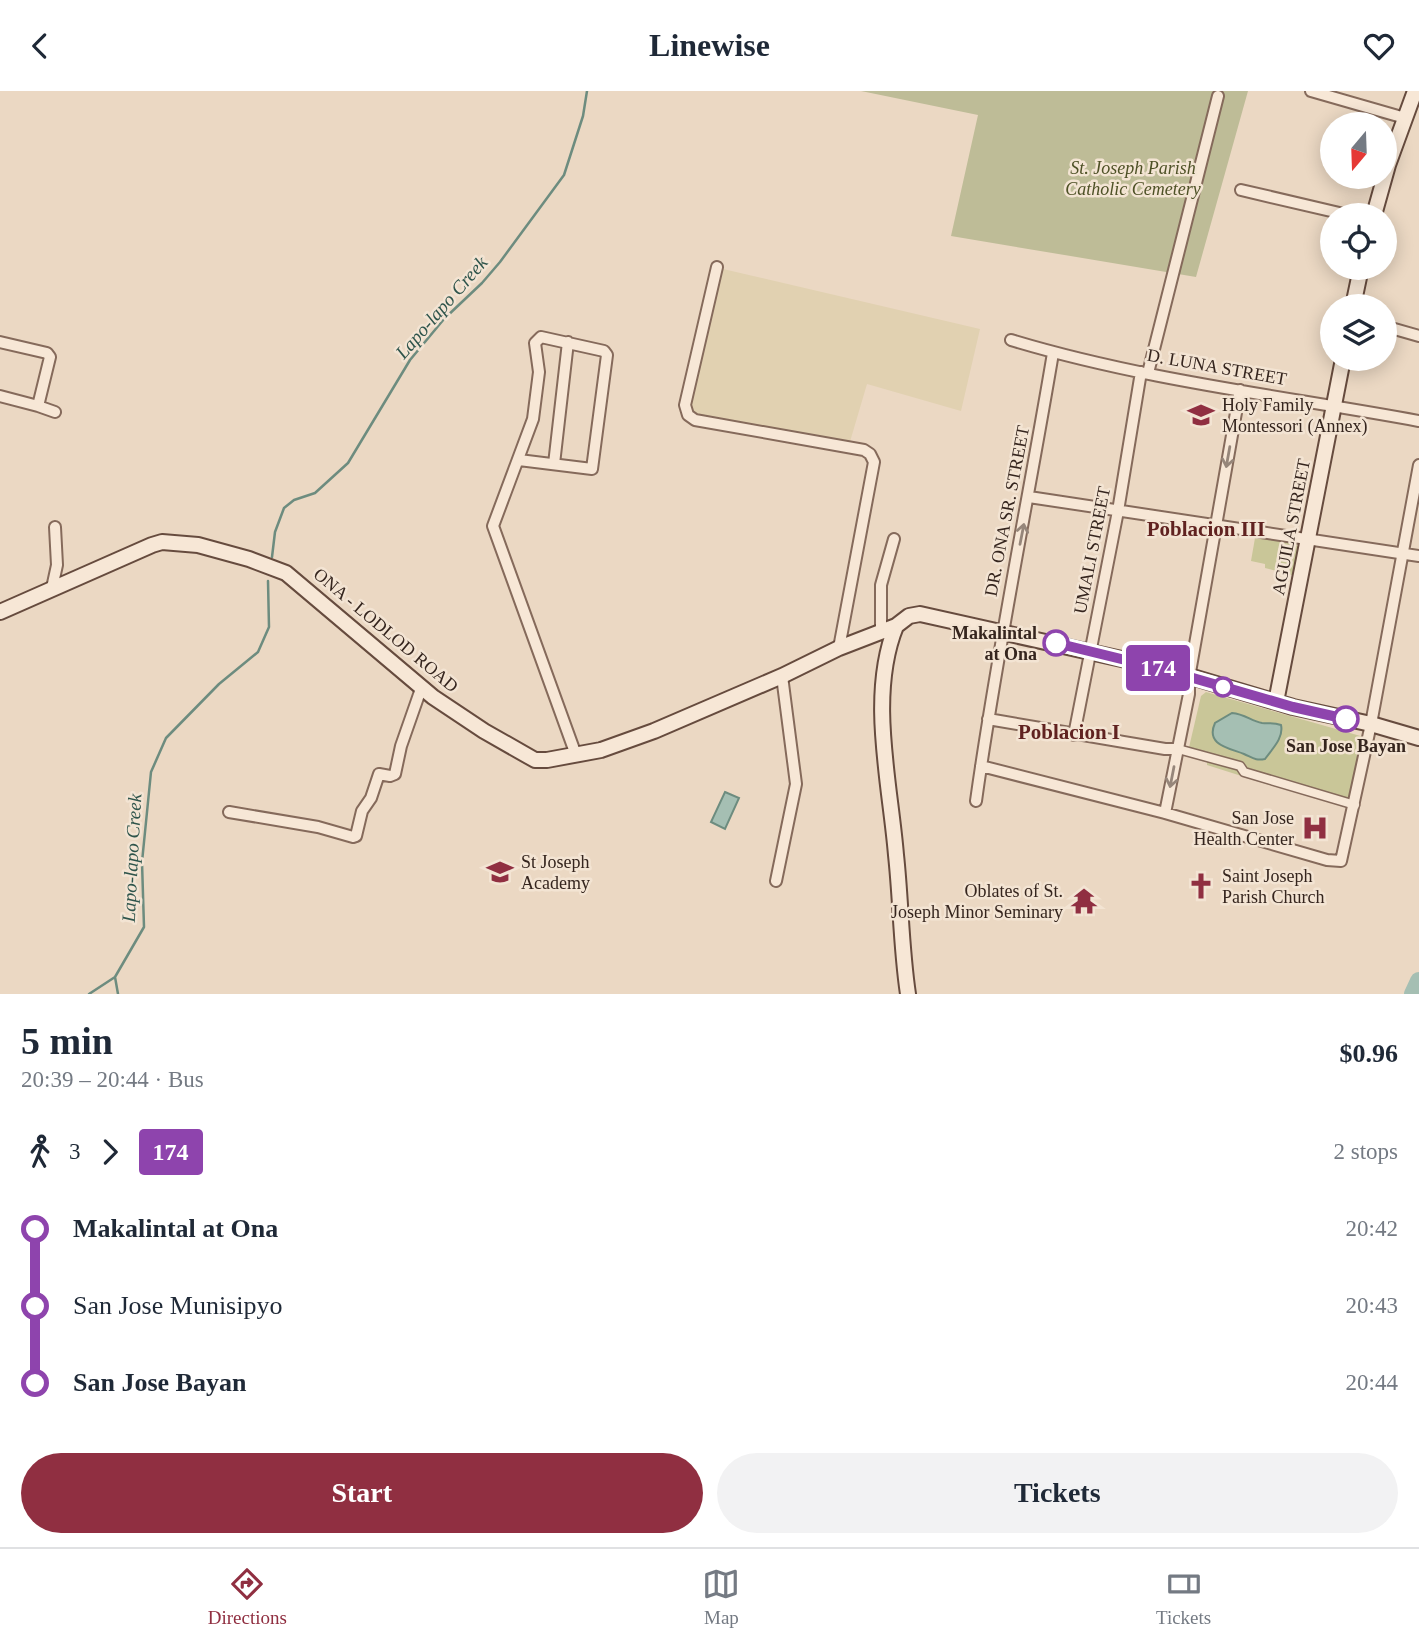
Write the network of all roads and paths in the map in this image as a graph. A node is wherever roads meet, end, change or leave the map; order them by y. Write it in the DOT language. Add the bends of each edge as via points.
graph roads {
  1 [pos="1311,91"];
  2 [pos="1415,91"];
  3 [pos="1218,96"];
  4 [pos="1405,118"];
  5 [pos="1241,190"];
  6 [pos="1377,203"];
  7 [pos="1320,208"];
  8 [pos="717,267"];
  9 [pos="1397,329"];
  10 [pos="1419,336"];
  11 [pos="1011,340"];
  12 [pos="0,342"];
  13 [pos="568,342"];
  14 [pos="1054,353"];
  15 [pos="1341,371"];
  16 [pos="1145,373"];
  17 [pos="1240,390"];
  18 [pos="0,396"];
  19 [pos="38,406"];
  20 [pos="1334,406"];
  21 [pos="55,412"];
  22 [pos="1419,421"];
  23 [pos="519,460"];
  24 [pos="554,464"];
  25 [pos="1419,465"];
  26 [pos="1029,497"];
  27 [pos="1118,511"];
  28 [pos="55,527"];
  29 [pos="1216,527"];
  30 [pos="894,539"];
  31 [pos="1309,540"];
  32 [pos="1404,554"];
  33 [pos="1419,556"];
  34 [pos="52,588"];
  35 [pos="0,612"];
  36 [pos="896,626"];
  37 [pos="881,631"];
  38 [pos="1003,631"];
  39 [pos="839,648"];
  40 [pos="1090,651"];
  41 [pos="782,675"];
  42 [pos="1189,678"];
  43 [pos="422,686"];
  44 [pos="1276,702"];
  45 [pos="987,720"];
  46 [pos="1371,725"];
  47 [pos="1074,734"];
  48 [pos="1419,739"];
  49 [pos="1178,749"];
  50 [pos="576,755"];
  51 [pos="981,766"];
  52 [pos="976,801"];
  53 [pos="1355,806"];
  54 [pos="229,812"];
  55 [pos="1165,813"];
  56 [pos="775,881"];
  57 [pos="908,994"];
  1 -- 4 [label="street"];
  2 -- 4 [label="main road"];
  3 -- 16 [label="street, UMALI STREET"];
  4 -- 6 [label="main road"];
  5 -- 7 [label="street"];
  8 -- 39 [label="street" via="685,405 688,415 695,420 864,450 874,462"];
  9 -- 10 [label="street"];
  11 -- 14 [label="street, D. LUNA STREET"];
  12 -- 19 [label="street" via="47,352 50,357"];
  13 -- 23 [label="street" via="541,337 535,343 539,372 533,419"];
  13 -- 24 [label="street"];
  13 -- 24 [label="street" via="607,355 593,466 587,470"];
  14 -- 16 [label="street, D. LUNA STREET"];
  14 -- 26 [label="street, DR. ONA SR. STREET"];
  15 -- 20 [label="main road, AGUILA STREET"];
  16 -- 17 [label="street, D. LUNA STREET"];
  16 -- 27 [label="street, UMALI STREET"];
  17 -- 20 [label="street, D. LUNA STREET"];
  17 -- 29 [label="street, one-way"];
  18 -- 19 [label="street"];
  19 -- 21 [label="street"];
  20 -- 22 [label="street, D. LUNA STREET"];
  20 -- 31 [label="main road, AGUILA STREET"];
  23 -- 24 [label="street"];
  23 -- 50 [label="street" via="493,526"];
  25 -- 32 [label="street"];
  26 -- 27 [label="street"];
  38 -- 26 [label="street, DR. ONA SR. STREET, one-way"];
  27 -- 29 [label="street"];
  27 -- 40 [label="street, UMALI STREET"];
  28 -- 34 [label="street" via="57,565"];
  29 -- 31 [label="street"];
  29 -- 42 [label="street"];
  30 -- 37 [label="street" via="881,585"];
  31 -- 32 [label="street"];
  31 -- 44 [label="main road, AGUILA STREET"];
  32 -- 33 [label="street"];
  32 -- 46 [label="street"];
  34 -- 35 [label="main road, ONA - LODLOD ROAD"];
  34 -- 43 [label="main road, ONA - LODLOD ROAD" via="152,545 198,545 286,573"];
  36 -- 37 [label="main road, ONA - LODLOD ROAD"];
  36 -- 38 [label="main road, ONA - LODLOD ROAD" via="920,614"];
  36 -- 57 [label="main road" via="885,663 883,743"];
  37 -- 39 [label="main road, ONA - LODLOD ROAD"];
  38 -- 40 [label="main road, ONA - LODLOD ROAD"];
  38 -- 45 [label="street, DR. ONA SR. STREET"];
  39 -- 41 [label="main road, ONA - LODLOD ROAD"];
  40 -- 42 [label="main road, ONA - LODLOD ROAD"];
  40 -- 47 [label="street, UMALI STREET"];
  41 -- 50 [label="main road, ONA - LODLOD ROAD" via="654,731"];
  41 -- 56 [label="street" via="796,784"];
  42 -- 44 [label="main road, ONA - LODLOD ROAD"];
  42 -- 49 [label="street"];
  43 -- 50 [label="main road, ONA - LODLOD ROAD" via="484,731 535,760"];
  43 -- 54 [label="street" via="395,774 379,773 356,836"];
  44 -- 46 [label="main road, ONA - LODLOD ROAD"];
  45 -- 47 [label="street"];
  45 -- 51 [label="street, DR. ONA SR. STREET"];
  46 -- 48 [label="main road, ONA - LODLOD ROAD"];
  46 -- 53 [label="street"];
  47 -- 49 [label="street"];
  49 -- 53 [label="street"];
  49 -- 55 [label="street, one-way"];
  51 -- 52 [label="street, DR. ONA SR. STREET"];
  51 -- 55 [label="street"];
  53 -- 55 [label="street" via="1341,862 1336,863"];
}
